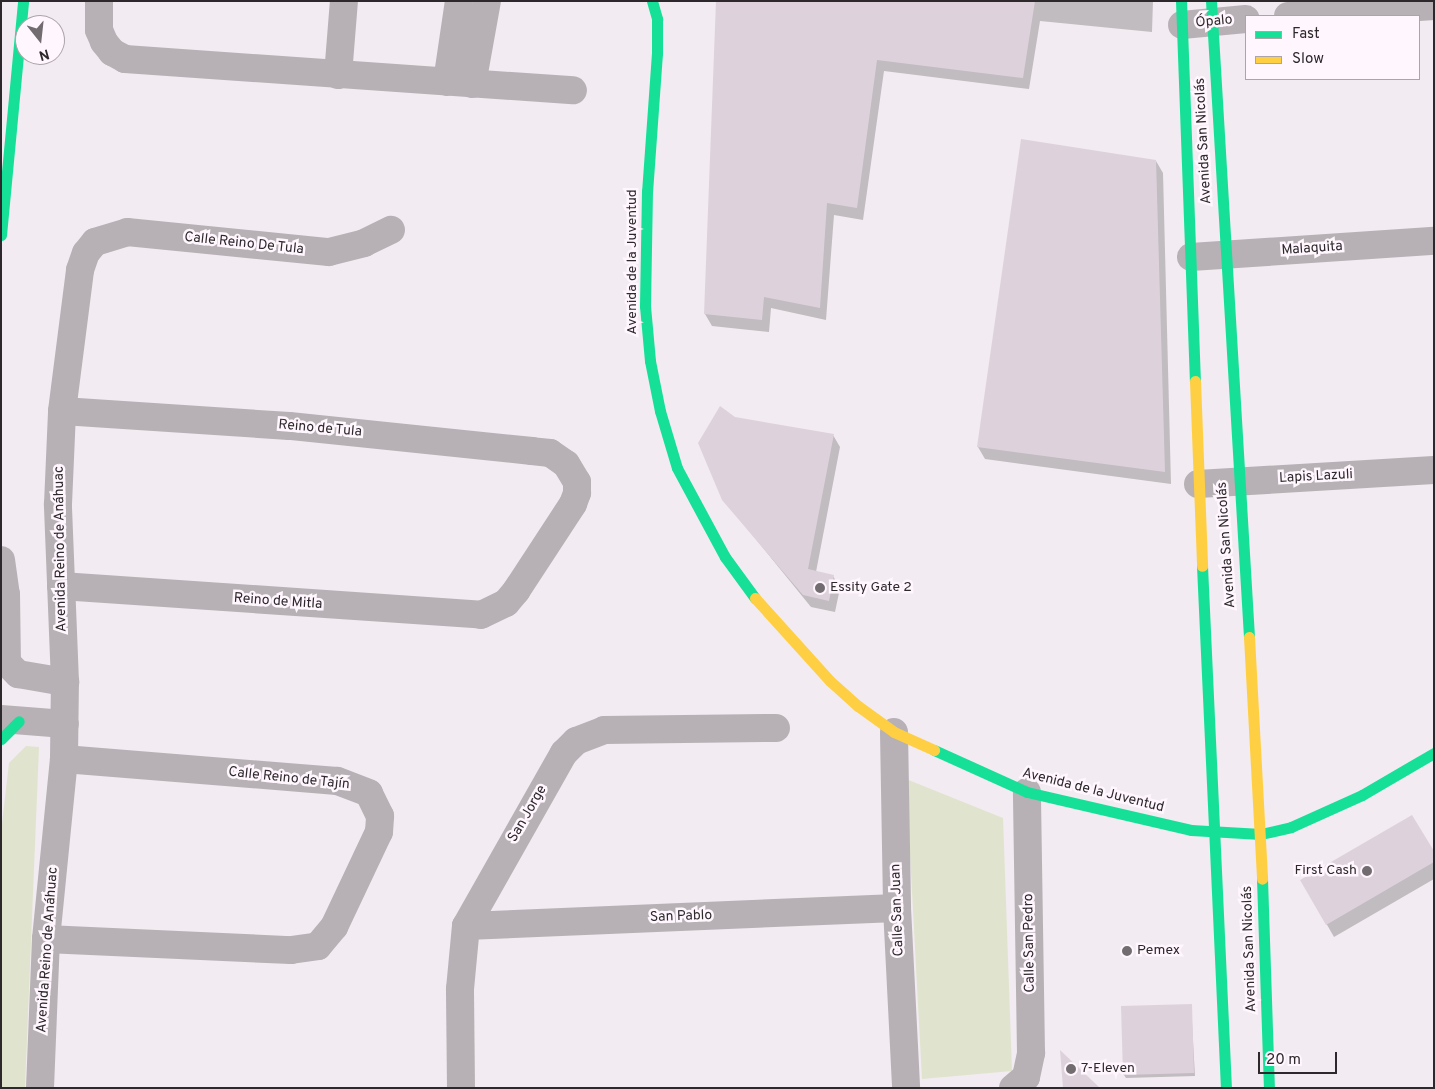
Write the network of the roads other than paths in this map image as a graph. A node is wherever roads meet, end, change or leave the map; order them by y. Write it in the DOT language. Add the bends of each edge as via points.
graph roads {
  1 [pos="22,1"];
  2 [pos="99,1"];
  3 [pos="344,1"];
  4 [pos="459,1"];
  5 [pos="487,1"];
  6 [pos="652,1"];
  7 [pos="1434,6"];
  8 [pos="1212,12"];
  9 [pos="1182,13"];
  10 [pos="1303,15"];
  11 [pos="1245,19"];
  12 [pos="338,75"];
  13 [pos="460,83"];
  14 [pos="573,90"];
  15 [pos="391,230"];
  16 [pos="1,235"];
  17 [pos="1434,241"];
  18 [pos="95,242"];
  19 [pos="1225,255"];
  20 [pos="1191,257"];
  21 [pos="62,411"];
  22 [pos="1434,470"];
  23 [pos="1238,482"];
  24 [pos="1198,484"];
  25 [pos="1,560"];
  26 [pos="61,586"];
  27 [pos="494,611"];
  28 [pos="65,682"];
  29 [pos="65,724"];
  30 [pos="7,726"];
  31 [pos="776,728"];
  32 [pos="894,732"];
  33 [pos="1434,753"];
  34 [pos="64,759"];
  35 [pos="1027,792"];
  36 [pos="1212,832"];
  37 [pos="1261,834"];
  38 [pos="897,908"];
  39 [pos="466,926"];
  40 [pos="46,939"];
  41 [pos="40,1088"];
  42 [pos="460,1088"];
  43 [pos="906,1088"];
  44 [pos="1014,1088"];
  45 [pos="1226,1088"];
  46 [pos="1269,1088"];
  1 -- 16 [label="street"];
  2 -- 12 [label="street" via="99,30 104,42 112,52 125,58"];
  3 -- 12 [label="street"];
  4 -- 13 [label="street"];
  5 -- 13 [label="street"];
  6 -- 32 [label="street, Avenida de la Juventud" via="657,19 658,53 647,191 645,306 655,386 677,468 725,558 768,616 858,706"];
  7 -- 10 [label="street"];
  8 -- 9 [label="street, Ópalo"];
  8 -- 11 [label="street, Ópalo"];
  8 -- 19 [label="street, Avenida San Nicolás"];
  9 -- 20 [label="street, Avenida San Nicolás"];
  12 -- 13 [label="street"];
  13 -- 14 [label="street"];
  15 -- 18 [label="street, Calle Reino De Tula" via="364,243 329,252 127,232"];
  17 -- 19 [label="street, Malaquita"];
  18 -- 21 [label="street, Avenida Reino de Anáhuac" via="86,253 80,270"];
  19 -- 20 [label="street, Malaquita"];
  19 -- 23 [label="street, Avenida San Nicolás"];
  20 -- 24 [label="street, Avenida San Nicolás"];
  21 -- 26 [label="street, Avenida Reino de Anáhuac" via="58,504"];
  21 -- 27 [label="street, Reino de Tula" via="289,426 532,451 558,458 572,470 576,482 573,504 516,592"];
  22 -- 23 [label="street, Lapis Lazuli"];
  23 -- 24 [label="street, Lapis Lazuli"];
  23 -- 37 [label="street, Avenida San Nicolás"];
  24 -- 36 [label="street, Avenida San Nicolás"];
  25 -- 28 [label="street" via="6,594 7,663 18,674"];
  26 -- 27 [label="street, Reino de Mitla" via="462,616"];
  26 -- 28 [label="street, Avenida Reino de Anáhuac"];
  28 -- 29 [label="street, Avenida Reino de Anáhuac"];
  29 -- 30 [label="street"];
  29 -- 34 [label="street, Avenida Reino de Anáhuac"];
  31 -- 39 [label="street, San Jorge" via="626,728 604,730 576,740 564,753"];
  32 -- 35 [label="street, Avenida de la Juventud"];
  32 -- 38 [label="street, Calle San Juan"];
  33 -- 37 [label="street, Avenida de la Juventud" via="1345,803 1291,827"];
  34 -- 40 [label="street, Avenida Reino de Anáhuac"];
  34 -- 40 [label="street, Calle Reino de Tajín" via="337,781 369,793 380,816 379,832 334,927 318,946 291,950"];
  35 -- 36 [label="street, Avenida de la Juventud"];
  35 -- 44 [label="street, Calle San Pedro" via="1031,1053 1026,1077"];
  36 -- 37 [label="street, Avenida de la Juventud"];
  36 -- 45 [label="street, Avenida San Nicolás"];
  37 -- 46 [label="street, Avenida San Nicolás"];
  38 -- 39 [label="street, San Pablo"];
  38 -- 43 [label="street, Calle San Juan"];
  39 -- 42 [label="street, San Jorge" via="460,989"];
  40 -- 41 [label="street, Avenida Reino de Anáhuac"];
}
